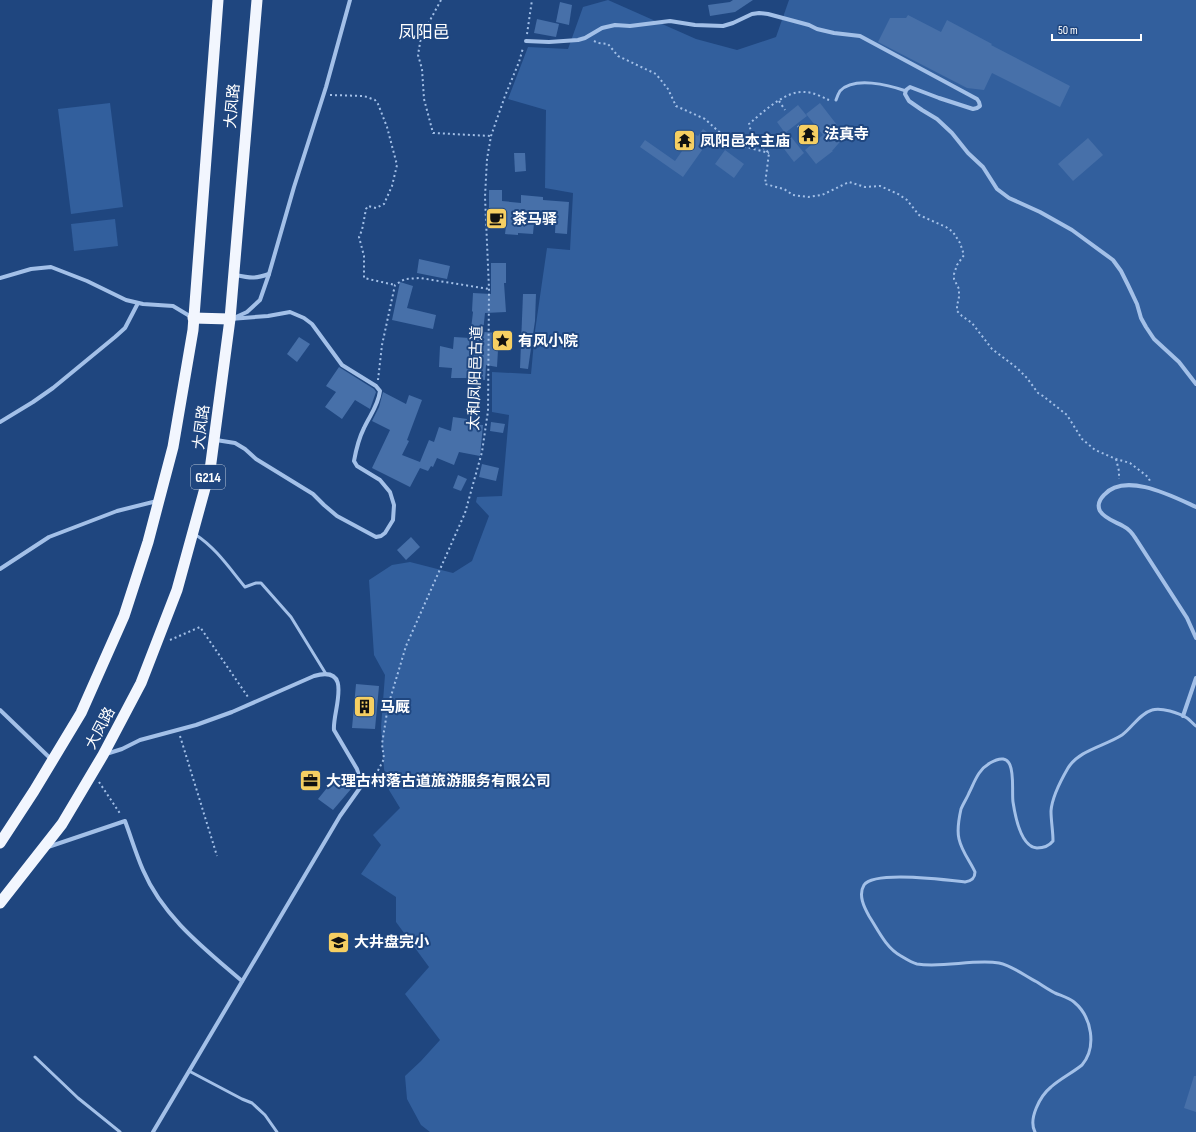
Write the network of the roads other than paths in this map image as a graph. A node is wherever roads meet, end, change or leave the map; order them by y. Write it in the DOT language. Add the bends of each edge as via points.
graph roads {
  1 [pos="218,0"];
  2 [pos="256,0"];
  3 [pos="350,0"];
  4 [pos="526,41"];
  5 [pos="906,91"];
  6 [pos="836,100"];
  7 [pos="270,274"];
  8 [pos="233,275"];
  9 [pos="0,278"];
  10 [pos="138,303"];
  11 [pos="193,318"];
  12 [pos="230,319"];
  13 [pos="1196,384"];
  14 [pos="0,422"];
  15 [pos="214,440"];
  16 [pos="159,500"];
  17 [pos="1196,507"];
  18 [pos="193,533"];
  19 [pos="0,569"];
  20 [pos="1196,638"];
  21 [pos="326,674"];
  22 [pos="1196,678"];
  23 [pos="0,710"];
  24 [pos="1183,716"];
  25 [pos="1196,726"];
  26 [pos="103,755"];
  27 [pos="52,761"];
  28 [pos="0,843"];
  29 [pos="43,848"];
  30 [pos="0,903"];
  31 [pos="242,981"];
  32 [pos="35,1057"];
  33 [pos="189,1071"];
  34 [pos="120,1132"];
  35 [pos="153,1132"];
  36 [pos="277,1132"];
  37 [pos="1035,1132"];
  1 -- 11 [label="highway, 大凤路 / G214"];
  2 -- 8 [label="highway, 大凤路 / G214"];
  3 -- 7 [label="street"];
  4 -- 5 [label="street" via="578,40 602,28 615,25 630,26 670,21 723,26 752,14 768,14 817,29 860,36 977,99 980,106 974,109 964,107 910,87"];
  5 -- 6 [label="lane" via="894,86 868,82 846,88 840,92"];
  5 -- 13 [label="street" via="905,94 910,101 937,119 952,133 983,167 997,189 1009,198 1072,230 1113,260 1121,271 1146,327 1180,362"];
  7 -- 8 [label="street" via="257,278"];
  7 -- 12 [label="street" via="260,300 247,312"];
  8 -- 12 [label="highway, 大凤路 / G214"];
  9 -- 10 [label="street" via="31,268 51,267"];
  10 -- 11 [label="street" via="173,306"];
  10 -- 14 [label="street" via="125,328 115,337 54,388"];
  11 -- 12 [label="highway"];
  11 -- 16 [label="highway, 大凤路 / G214" via="173,447"];
  12 -- 15 [label="highway, 大凤路 / G214"];
  12 -- 15 [label="street" via="290,312 304,318 312,324 342,365 378,388 380,398 364,428 354,460 357,466 380,480 390,492 394,505 393,520 385,533 376,537 336,516 313,494 235,443"];
  15 -- 18 [label="highway, 大凤路 / G214" via="210,470"];
  16 -- 19 [label="street" via="117,511 49,538"];
  16 -- 27 [label="highway, 大凤路 / G214" via="124,616 81,713"];
  17 -- 20 [label="street" via="1167,494 1133,485 1119,486 1106,492 1098,503 1100,512 1131,532 1187,618"];
  18 -- 21 [label="lane" via="217,553 245,587 261,583 291,617"];
  18 -- 26 [label="highway, 大凤路 / G214" via="177,590 141,683"];
  21 -- 26 [label="street" via="314,676 232,712 140,740"];
  21 -- 31 [label="street" via="337,681 340,690 334,730 357,769 362,785 340,816"];
  22 -- 24 [label="street"];
  23 -- 27 [label="street"];
  24 -- 25 [label="lane"];
  24 -- 37 [label="lane" via="1160,709 1152,710 1141,716 1122,734 1083,754 1074,762 1055,794 1051,809 1053,841 1046,847 1031,846 1021,833 1013,801 1012,769 1008,762 999,759 986,766 977,776 961,810 958,838 975,872 971,881 903,877 876,879 864,885 863,904 883,938 899,955 917,964 1000,963 1074,1002 1084,1014 1091,1039 1085,1061 1044,1093 1033,1118"];
  26 -- 29 [label="highway, 大凤路 / G214" via="62,824"];
  27 -- 28 [label="highway, 大凤路 / G214"];
  29 -- 30 [label="highway, 大凤路 / G214"];
  29 -- 31 [label="street" via="125,821 143,871 156,895 187,933"];
  31 -- 33 [label="street"];
  32 -- 34 [label="lane" via="78,1098"];
  33 -- 35 [label="street"];
  33 -- 36 [label="lane" via="252,1103 265,1115"];
}
